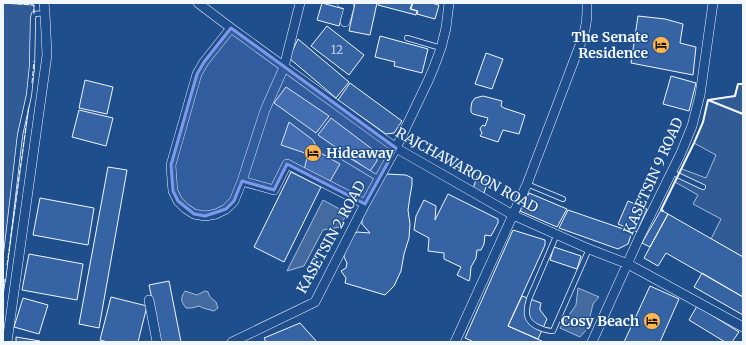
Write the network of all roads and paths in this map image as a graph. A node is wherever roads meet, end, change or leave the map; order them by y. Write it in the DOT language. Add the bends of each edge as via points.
graph roads {
  1 [pos="44,3"];
  2 [pos="198,3"];
  3 [pos="300,3"];
  4 [pos="342,3"];
  5 [pos="449,3"];
  6 [pos="587,3"];
  7 [pos="713,3"];
  8 [pos="45,13"];
  9 [pos="345,22"];
  10 [pos="231,28"];
  11 [pos="407,38"];
  12 [pos="441,48"];
  13 [pos="284,67"];
  14 [pos="396,148"];
  15 [pos="332,150"];
  16 [pos="671,172"];
  17 [pos="379,179"];
  18 [pos="242,181"];
  19 [pos="527,184"];
  20 [pos="703,187"];
  21 [pos="563,199"];
  22 [pos="365,204"];
  23 [pos="513,215"];
  24 [pos="557,234"];
  25 [pos="590,249"];
  26 [pos="628,264"];
  27 [pos="3,281"];
  28 [pos="149,300"];
  29 [pos="743,327"];
  30 [pos="7,342"];
  31 [pos="157,342"];
  32 [pos="232,342"];
  33 [pos="455,342"];
  34 [pos="592,342"];
  1 -- 8 [label="street"];
  2 -- 10 [label="street, RAJCHAWAROON ROAD"];
  3 -- 13 [label="street"];
  4 -- 9 [label="street" via="349,7"];
  5 -- 12 [label="street, KASETSIN 2 ROAD"];
  6 -- 19 [label="street" via="583,36"];
  7 -- 16 [label="street, KASETSIN 9 ROAD" via="700,95 692,126"];
  8 -- 27 [label="lane" via="34,14 33,18 29,95 20,136"];
  8 -- 30 [label="street" via="47,55"];
  10 -- 13 [label="street, RAJCHAWAROON ROAD"];
  10 -- 18 [label="street" via="197,74 171,165 172,180 173,191 178,201 194,214 205,216 226,209 234,201"];
  11 -- 12 [label="lane"];
  12 -- 14 [label="street, KASETSIN 2 ROAD"];
  13 -- 14 [label="street, RAJCHAWAROON ROAD"];
  13 -- 18 [label="street" via="265,110"];
  14 -- 17 [label="street, KASETSIN 2 ROAD"];
  14 -- 23 [label="street, RAJCHAWAROON ROAD"];
  15 -- 17 [label="lane"];
  16 -- 20 [label="lane"];
  16 -- 26 [label="street, KASETSIN 9 ROAD"];
  17 -- 22 [label="street, KASETSIN 2 ROAD"];
  18 -- 22 [label="street" via="274,190 287,164"];
  19 -- 21 [label="lane"];
  19 -- 23 [label="street"];
  22 -- 32 [label="street, KASETSIN 2 ROAD" via="315,302"];
  23 -- 24 [label="street, RAJCHAWAROON ROAD"];
  23 -- 33 [label="street"];
  24 -- 25 [label="street, RAJCHAWAROON ROAD"];
  24 -- 25 [label="lane" via="529,299 527,314 534,326 553,331"];
  25 -- 26 [label="street, RAJCHAWAROON ROAD"];
  26 -- 29 [label="street, RAJCHAWAROON ROAD"];
  26 -- 34 [label="street, KASETSIN 9 ROAD"];
  28 -- 31 [label="street"];
}
